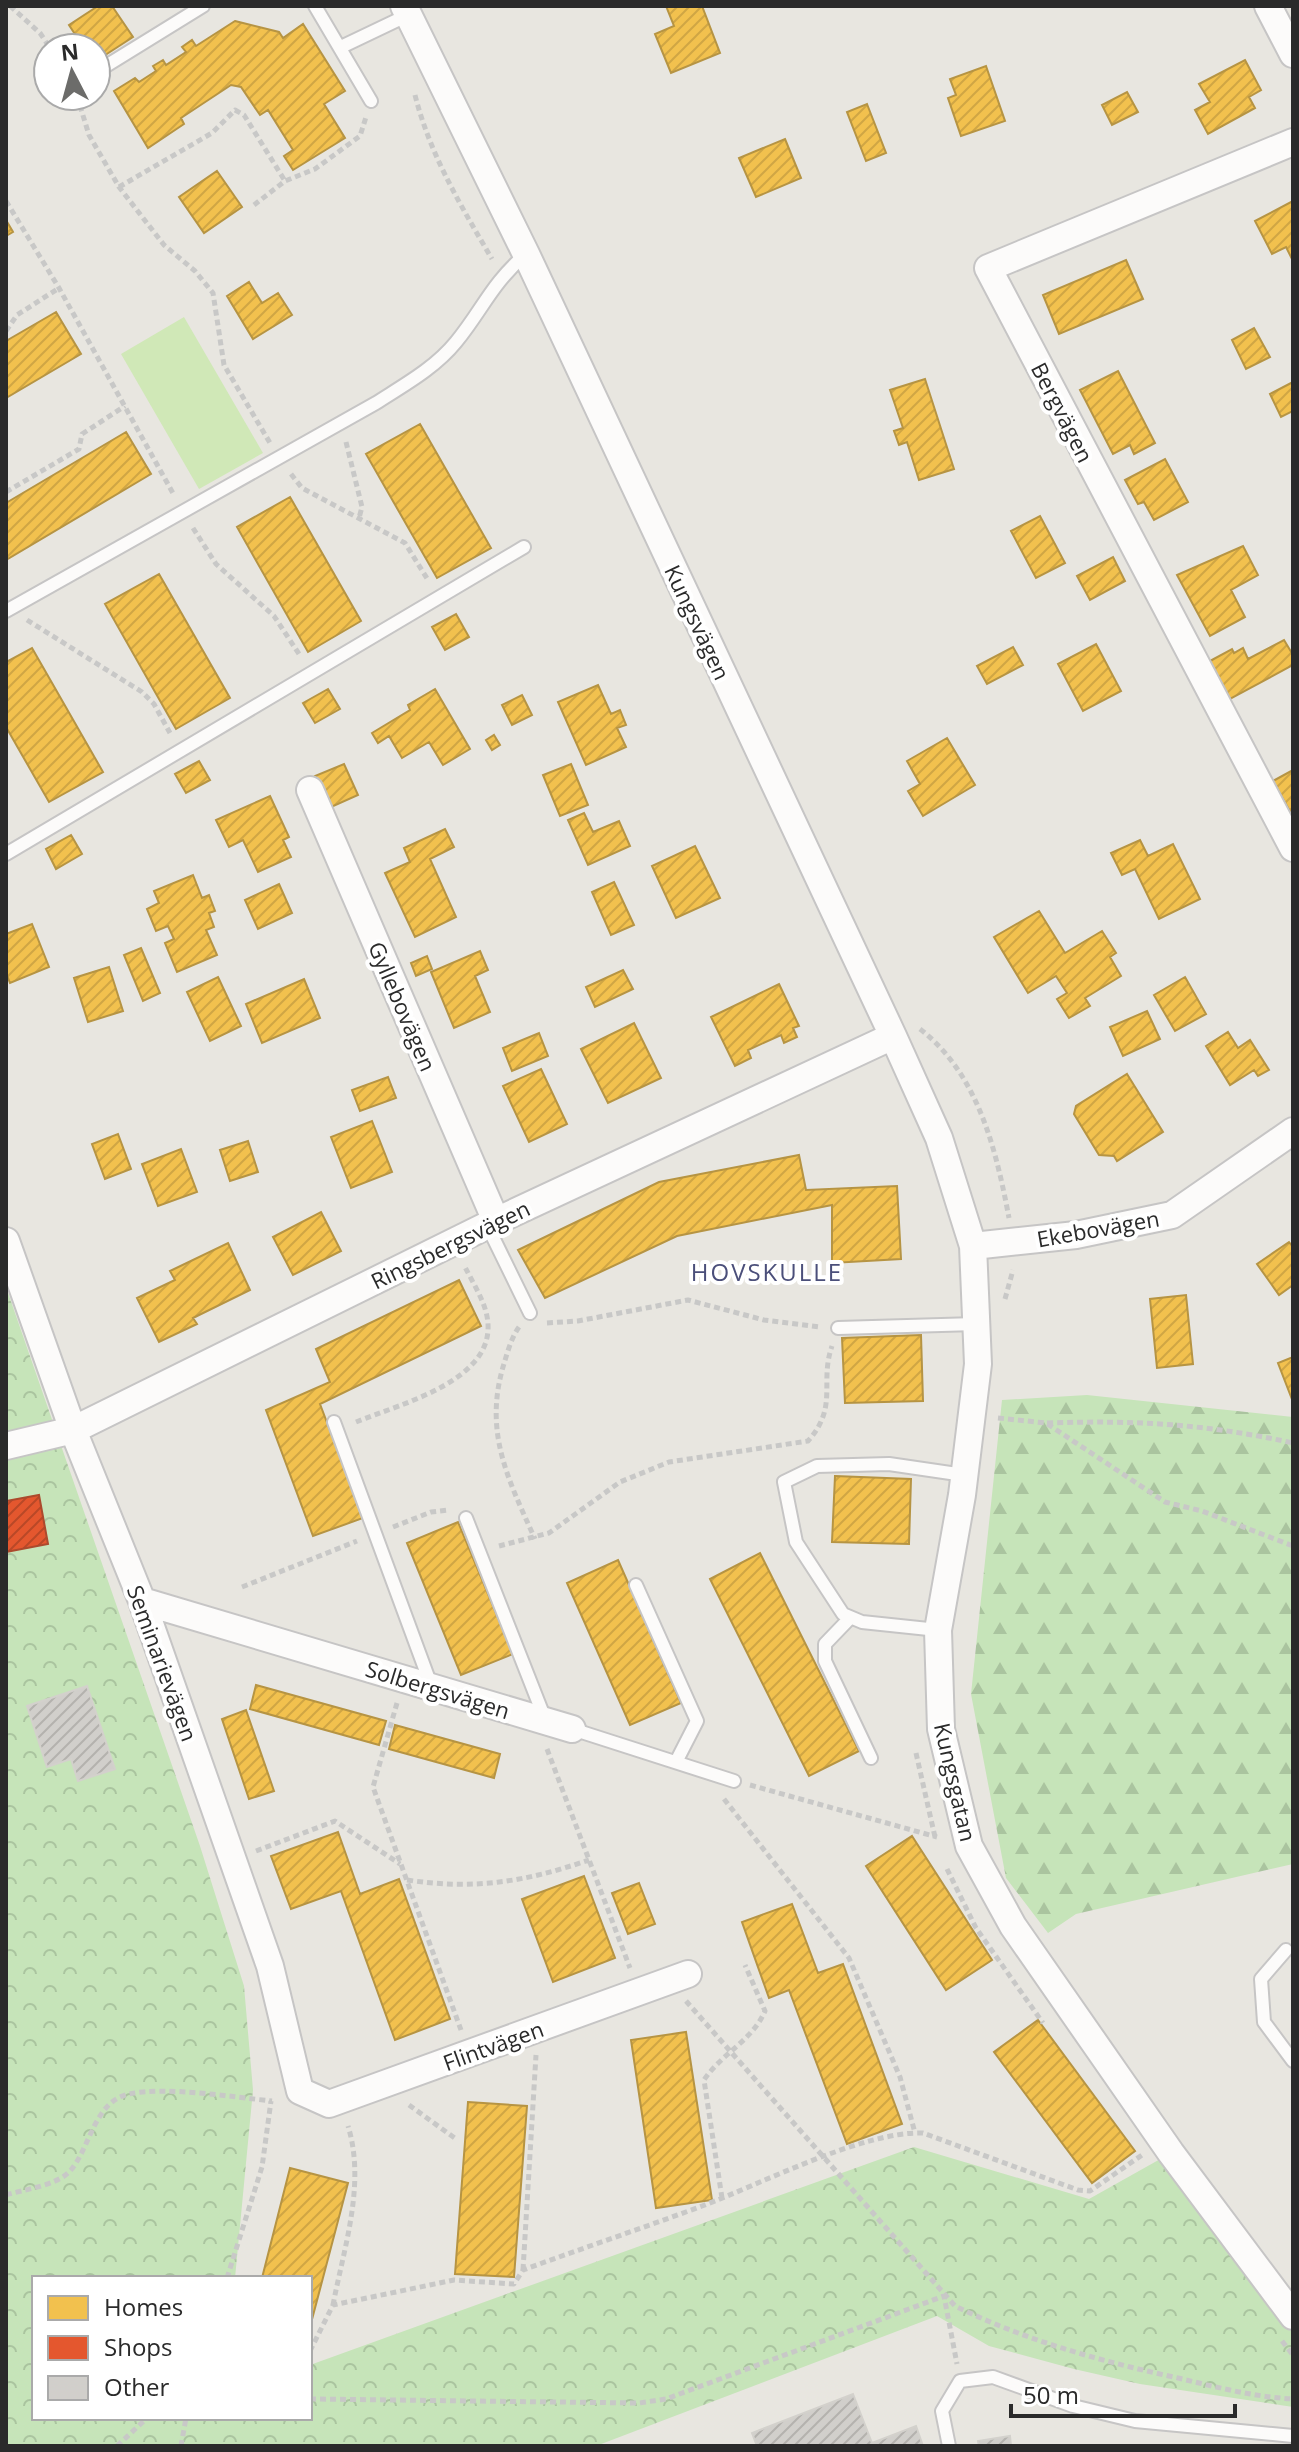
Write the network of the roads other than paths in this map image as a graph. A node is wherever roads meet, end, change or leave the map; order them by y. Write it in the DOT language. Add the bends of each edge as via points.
graph roads {
  1 [pos="203,6"];
  2 [pos="315,6"];
  3 [pos="1268,6"];
  4 [pos="406,10"];
  5 [pos="341,47"];
  6 [pos="1293,54"];
  7 [pos="112,62"];
  8 [pos="371,101"];
  9 [pos="1293,142"];
  10 [pos="526,254"];
  11 [pos="524,547"];
  12 [pos="7,610"];
  13 [pos="310,790"];
  14 [pos="1293,848"];
  15 [pos="6,854"];
  16 [pos="902,1027"];
  17 [pos="1293,1131"];
  18 [pos="491,1223"];
  19 [pos="6,1241"];
  20 [pos="973,1246"];
  21 [pos="530,1313"];
  22 [pos="976,1324"];
  23 [pos="838,1328"];
  24 [pos="335,1426"];
  25 [pos="73,1430"];
  26 [pos="6,1446"];
  27 [pos="964,1475"];
  28 [pos="466,1518"];
  29 [pos="636,1585"];
  30 [pos="142,1601"];
  31 [pos="850,1618"];
  32 [pos="938,1630"];
  33 [pos="432,1687"];
  34 [pos="540,1720"];
  35 [pos="572,1729"];
  36 [pos="871,1758"];
  37 [pos="676,1762"];
  38 [pos="734,1781"];
  39 [pos="1286,1950"];
  40 [pos="678,1977"];
  41 [pos="1293,2061"];
  42 [pos="339,2101"];
  43 [pos="1284,2323"];
  44 [pos="1293,2436"];
  45 [pos="949,2446"];
  1 -- 7 [label="lane"];
  2 -- 5 [label="lane"];
  3 -- 6 [label="street"];
  4 -- 5 [label="lane"];
  4 -- 10 [label="street, Kungsvägen"];
  5 -- 8 [label="lane"];
  9 -- 14 [label="street, Bergvägen" via="988,268"];
  10 -- 12 [label="lane" via="504,273 433,366"];
  10 -- 16 [label="street, Kungsvägen"];
  11 -- 15 [label="lane"];
  13 -- 18 [label="street, Gyllebovägen"];
  16 -- 18 [label="street, Ringsbergsvägen"];
  16 -- 20 [label="street, Kungsvägen"];
  17 -- 20 [label="street, Ekebovägen" via="1172,1215 1076,1235"];
  18 -- 21 [label="lane"];
  18 -- 25 [label="street, Ringsbergsvägen"];
  19 -- 25 [label="street, Seminarievägen"];
  20 -- 22 [label="street, Kungsgatan"];
  22 -- 23 [label="lane"];
  22 -- 27 [label="street, Kungsgatan" via="978,1364"];
  24 -- 33 [label="lane"];
  25 -- 26 [label="street, Ringsbergsvägen"];
  25 -- 30 [label="street, Seminarievägen"];
  27 -- 31 [label="lane" via="889,1464 817,1466 784,1482 796,1542"];
  27 -- 32 [label="street, Kungsgatan"];
  28 -- 34 [label="lane"];
  29 -- 37 [label="lane" via="697,1721"];
  30 -- 33 [label="street, Solbergsvägen"];
  30 -- 42 [label="street, Seminarievägen" via="270,1966 300,2091 329,2104"];
  31 -- 32 [label="lane"];
  31 -- 36 [label="lane" via="825,1644 825,1661"];
  32 -- 43 [label="street, Kungsgatan" via="941,1729 969,1846 1013,1926 1153,2148"];
  33 -- 34 [label="street, Solbergsvägen"];
  34 -- 35 [label="street, Solbergsvägen"];
  35 -- 37 [label="lane, Solbergsvägen"];
  37 -- 38 [label="lane, Solbergsvägen"];
  39 -- 41 [label="lane" via="1261,1979 1264,2022"];
  40 -- 42 [label="street, Flintvägen"];
  44 -- 45 [label="lane" via="1135,2421 1073,2406 993,2377 960,2381 942,2411"];
}
